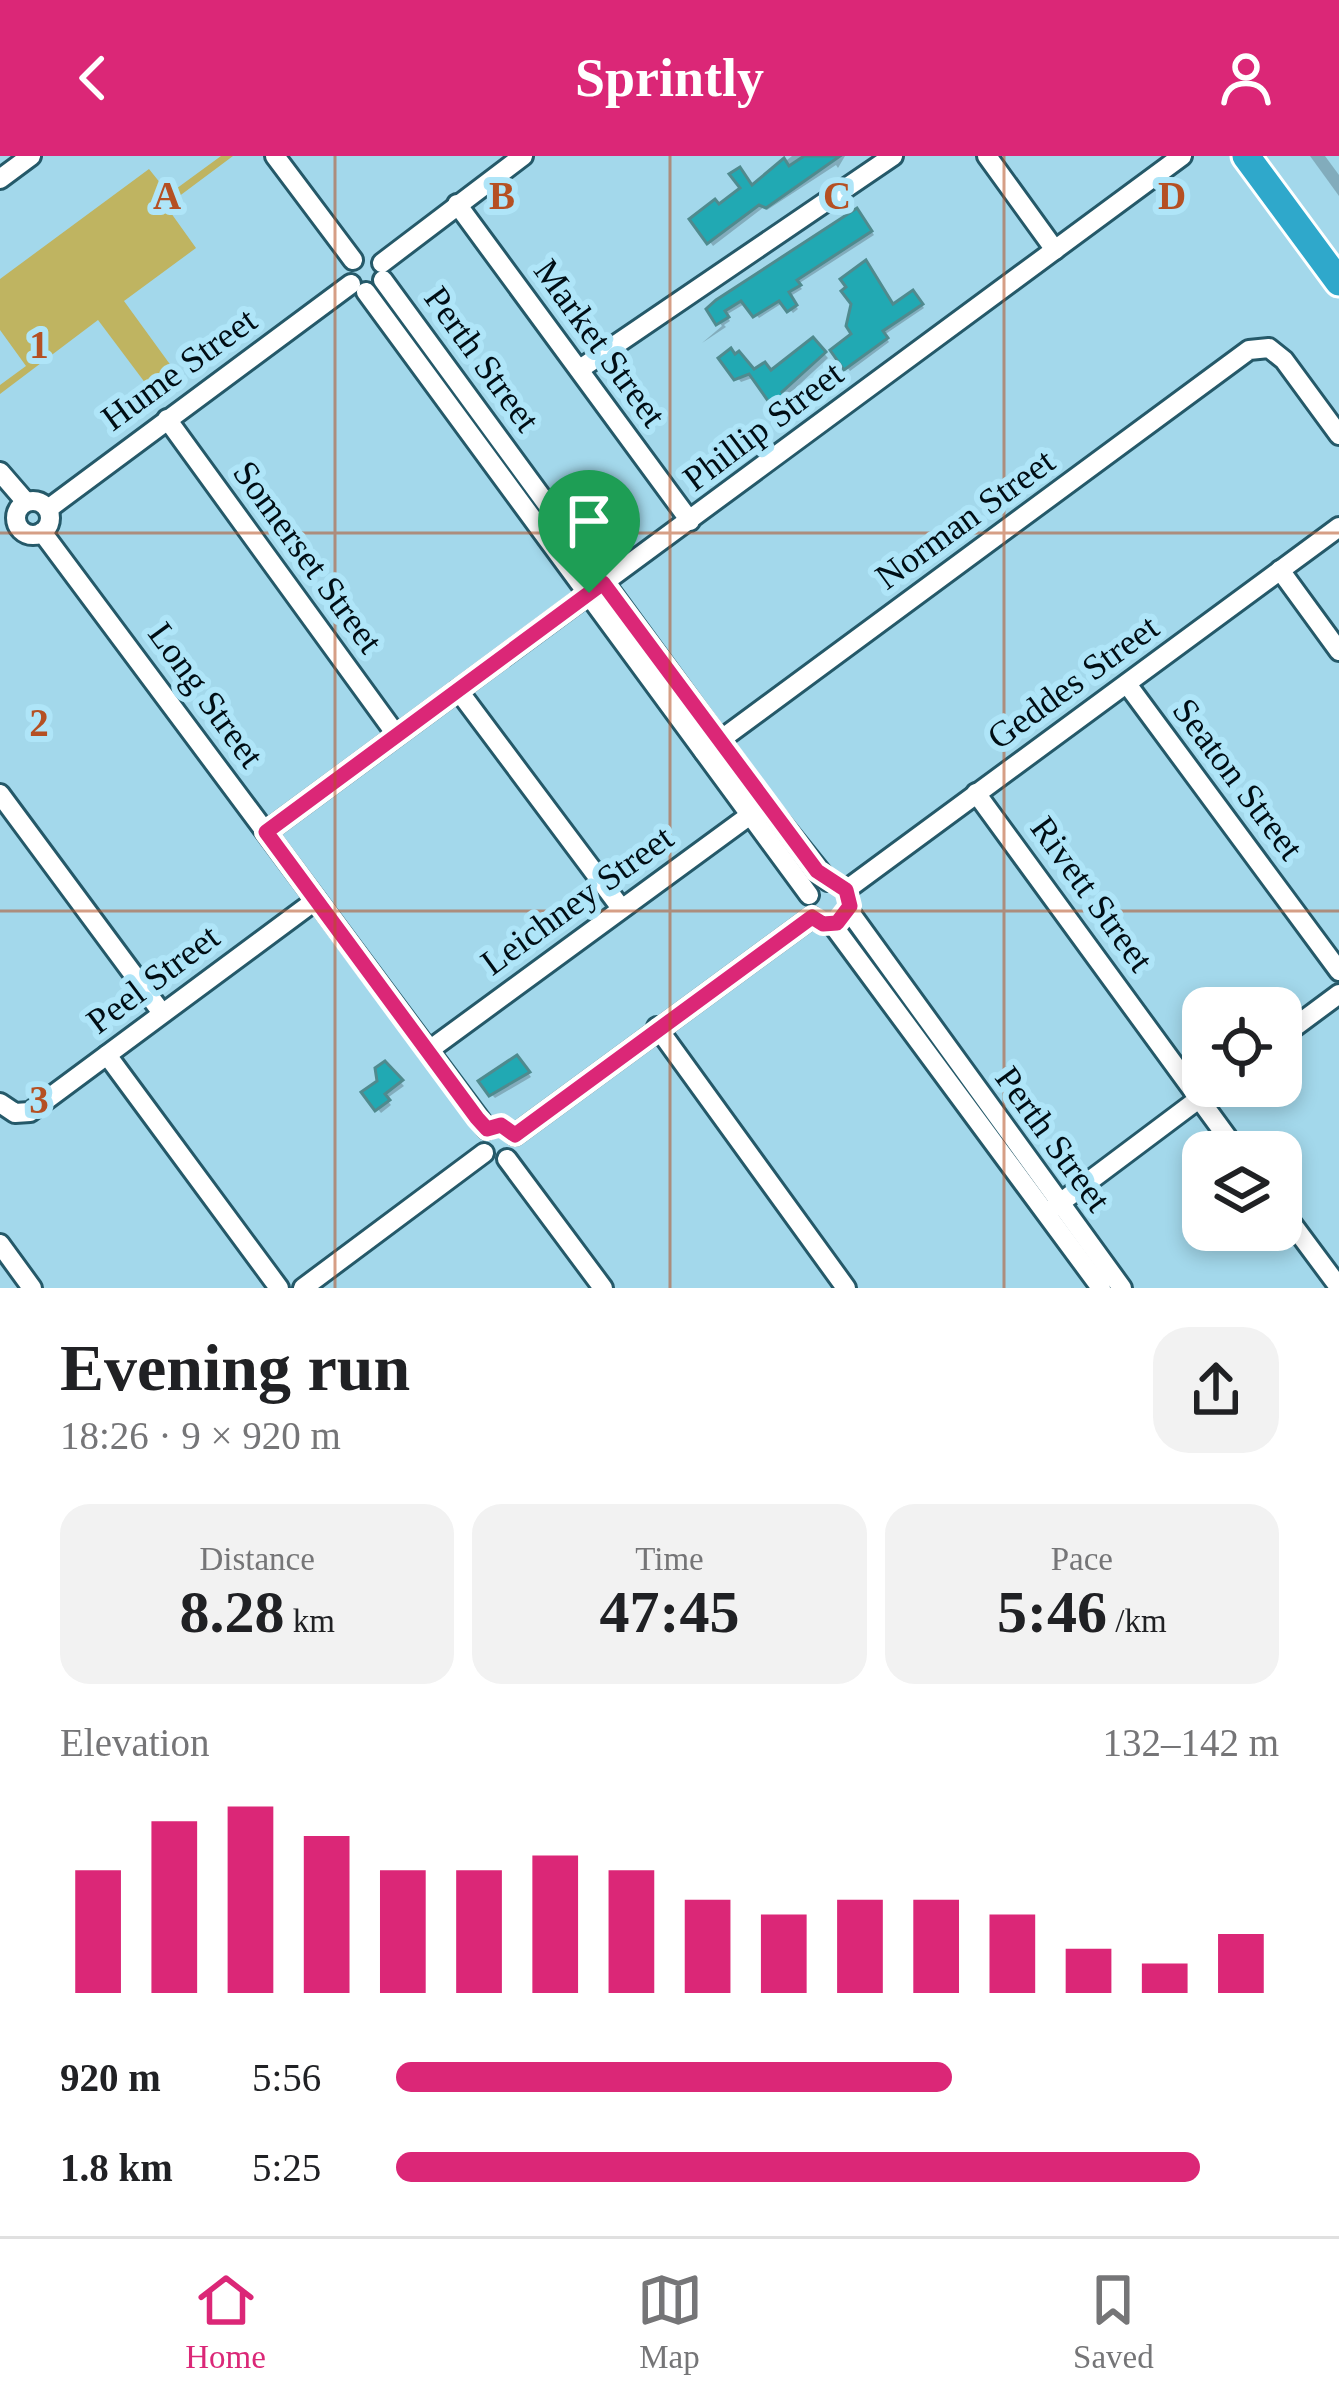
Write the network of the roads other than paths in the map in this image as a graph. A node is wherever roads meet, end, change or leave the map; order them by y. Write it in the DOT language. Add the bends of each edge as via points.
graph roads {
  1 [pos="275,156"];
  2 [pos="523,156"];
  3 [pos="892,156"];
  4 [pos="987,156"];
  5 [pos="1182,156"];
  6 [pos="1246,156"];
  7 [pos="23,158"];
  8 [pos="0,179"];
  9 [pos="457,204"];
  10 [pos="1055,250"];
  11 [pos="352,260"];
  12 [pos="382,271"];
  13 [pos="1339,282"];
  14 [pos="358,288"];
  15 [pos="580,369"];
  16 [pos="167,419"];
  17 [pos="1339,435"];
  18 [pos="0,472"];
  19 [pos="26,502"];
  20 [pos="48,508"];
  21 [pos="690,521"];
  22 [pos="18,526"];
  23 [pos="1339,527"];
  24 [pos="42,532"];
  25 [pos="0,542"];
  26 [pos="1280,570"];
  27 [pos="596,588"];
  28 [pos="1339,651"];
  29 [pos="1126,684"];
  30 [pos="458,690"];
  31 [pos="395,734"];
  32 [pos="712,746"];
  33 [pos="976,793"];
  34 [pos="0,794"];
  35 [pos="758,810"];
  36 [pos="266,832"];
  37 [pos="837,886"];
  38 [pos="808,895"];
  39 [pos="316,899"];
  40 [pos="621,908"];
  41 [pos="849,911"];
  42 [pos="812,917"];
  43 [pos="832,924"];
  44 [pos="1339,971"];
  45 [pos="1339,994"];
  46 [pos="162,1013"];
  47 [pos="913,1020"];
  48 [pos="1302,1021"];
  49 [pos="657,1027"];
  50 [pos="428,1051"];
  51 [pos="107,1055"];
  52 [pos="1182,1076"];
  53 [pos="0,1103"];
  54 [pos="1188,1107"];
  55 [pos="487,1129"];
  56 [pos="515,1135"];
  57 [pos="484,1153"];
  58 [pos="507,1159"];
  59 [pos="1053,1209"];
  60 [pos="1302,1237"];
  61 [pos="0,1244"];
  62 [pos="1339,1287"];
  63 [pos="32,1288"];
  64 [pos="279,1288"];
  65 [pos="303,1288"];
  66 [pos="603,1288"];
  67 [pos="846,1288"];
  68 [pos="1101,1288"];
  69 [pos="1122,1288"];
  1 -- 11 [label="street"];
  2 -- 9 [label="street"];
  3 -- 15 [label="street"];
  4 -- 10 [label="street"];
  5 -- 10 [label="street, Phillip Street"];
  6 -- 13 [label="highway"];
  7 -- 8 [label="street"];
  9 -- 12 [label="street"];
  9 -- 15 [label="street, Market Street"];
  10 -- 21 [label="street, Phillip Street"];
  11 -- 12 [label="street" via="368,255"];
  11 -- 14 [label="street" via="347,274"];
  12 -- 14 [label="street" via="376,289"];
  12 -- 27 [label="street, Perth Street"];
  14 -- 16 [label="street, Hume Street"];
  14 -- 27 [label="street, Perth Street"];
  15 -- 21 [label="street, Market Street"];
  16 -- 20 [label="street, Hume Street"];
  16 -- 31 [label="street, Somerset Street"];
  17 -- 32 [label="street, Norman Street" via="1284,360 1269,348 1249,350"];
  18 -- 19 [label="street"];
  19 -- 20 [label="street"];
  19 -- 22 [label="street"];
  20 -- 24 [label="street"];
  21 -- 27 [label="street, Phillip Street"];
  22 -- 24 [label="street"];
  22 -- 25 [label="street"];
  23 -- 26 [label="street, Geddes Street"];
  24 -- 36 [label="street, Long Street"];
  26 -- 28 [label="street"];
  26 -- 29 [label="street, Geddes Street"];
  27 -- 30 [label="street, Phillip Street"];
  27 -- 32 [label="street, Perth Street"];
  29 -- 33 [label="street, Geddes Street"];
  29 -- 44 [label="street, Seaton Street"];
  30 -- 31 [label="street, Phillip Street"];
  30 -- 40 [label="street"];
  31 -- 36 [label="street, Phillip Street"];
  32 -- 35 [label="street, Perth Street"];
  33 -- 37 [label="street, Geddes Street"];
  33 -- 52 [label="street, Rivett Street"];
  34 -- 46 [label="street"];
  35 -- 37 [label="street, Perth Street"];
  35 -- 38 [label="street, Perth Street"];
  35 -- 40 [label="street, Leichney Street"];
  36 -- 39 [label="street, Long Street"];
  37 -- 38 [label="street" via="817,884"];
  37 -- 41 [label="street"];
  38 -- 42 [label="street"];
  39 -- 46 [label="street, Peel Street"];
  39 -- 50 [label="street, Long Street"];
  40 -- 50 [label="street, Leichney Street"];
  41 -- 43 [label="street"];
  41 -- 47 [label="street, Perth Street"];
  42 -- 43 [label="street"];
  42 -- 49 [label="street"];
  43 -- 47 [label="street, Perth Street"];
  45 -- 48 [label="street"];
  46 -- 51 [label="street, Peel Street"];
  47 -- 59 [label="street, Perth Street"];
  49 -- 56 [label="street"];
  49 -- 67 [label="street"];
  50 -- 55 [label="street, Long Street"];
  51 -- 53 [label="street, Peel Street" via="30,1112"];
  51 -- 64 [label="street"];
  54 -- 59 [label="street"];
  55 -- 56 [label="street" via="501,1125"];
  55 -- 57 [label="street"];
  56 -- 58 [label="street"];
  57 -- 58 [label="street"];
  57 -- 65 [label="street"];
  58 -- 66 [label="street"];
  59 -- 68 [label="street, Perth Street"];
  59 -- 69 [label="street, Perth Street"];
  60 -- 62 [label="street"];
  61 -- 63 [label="street"];
}
